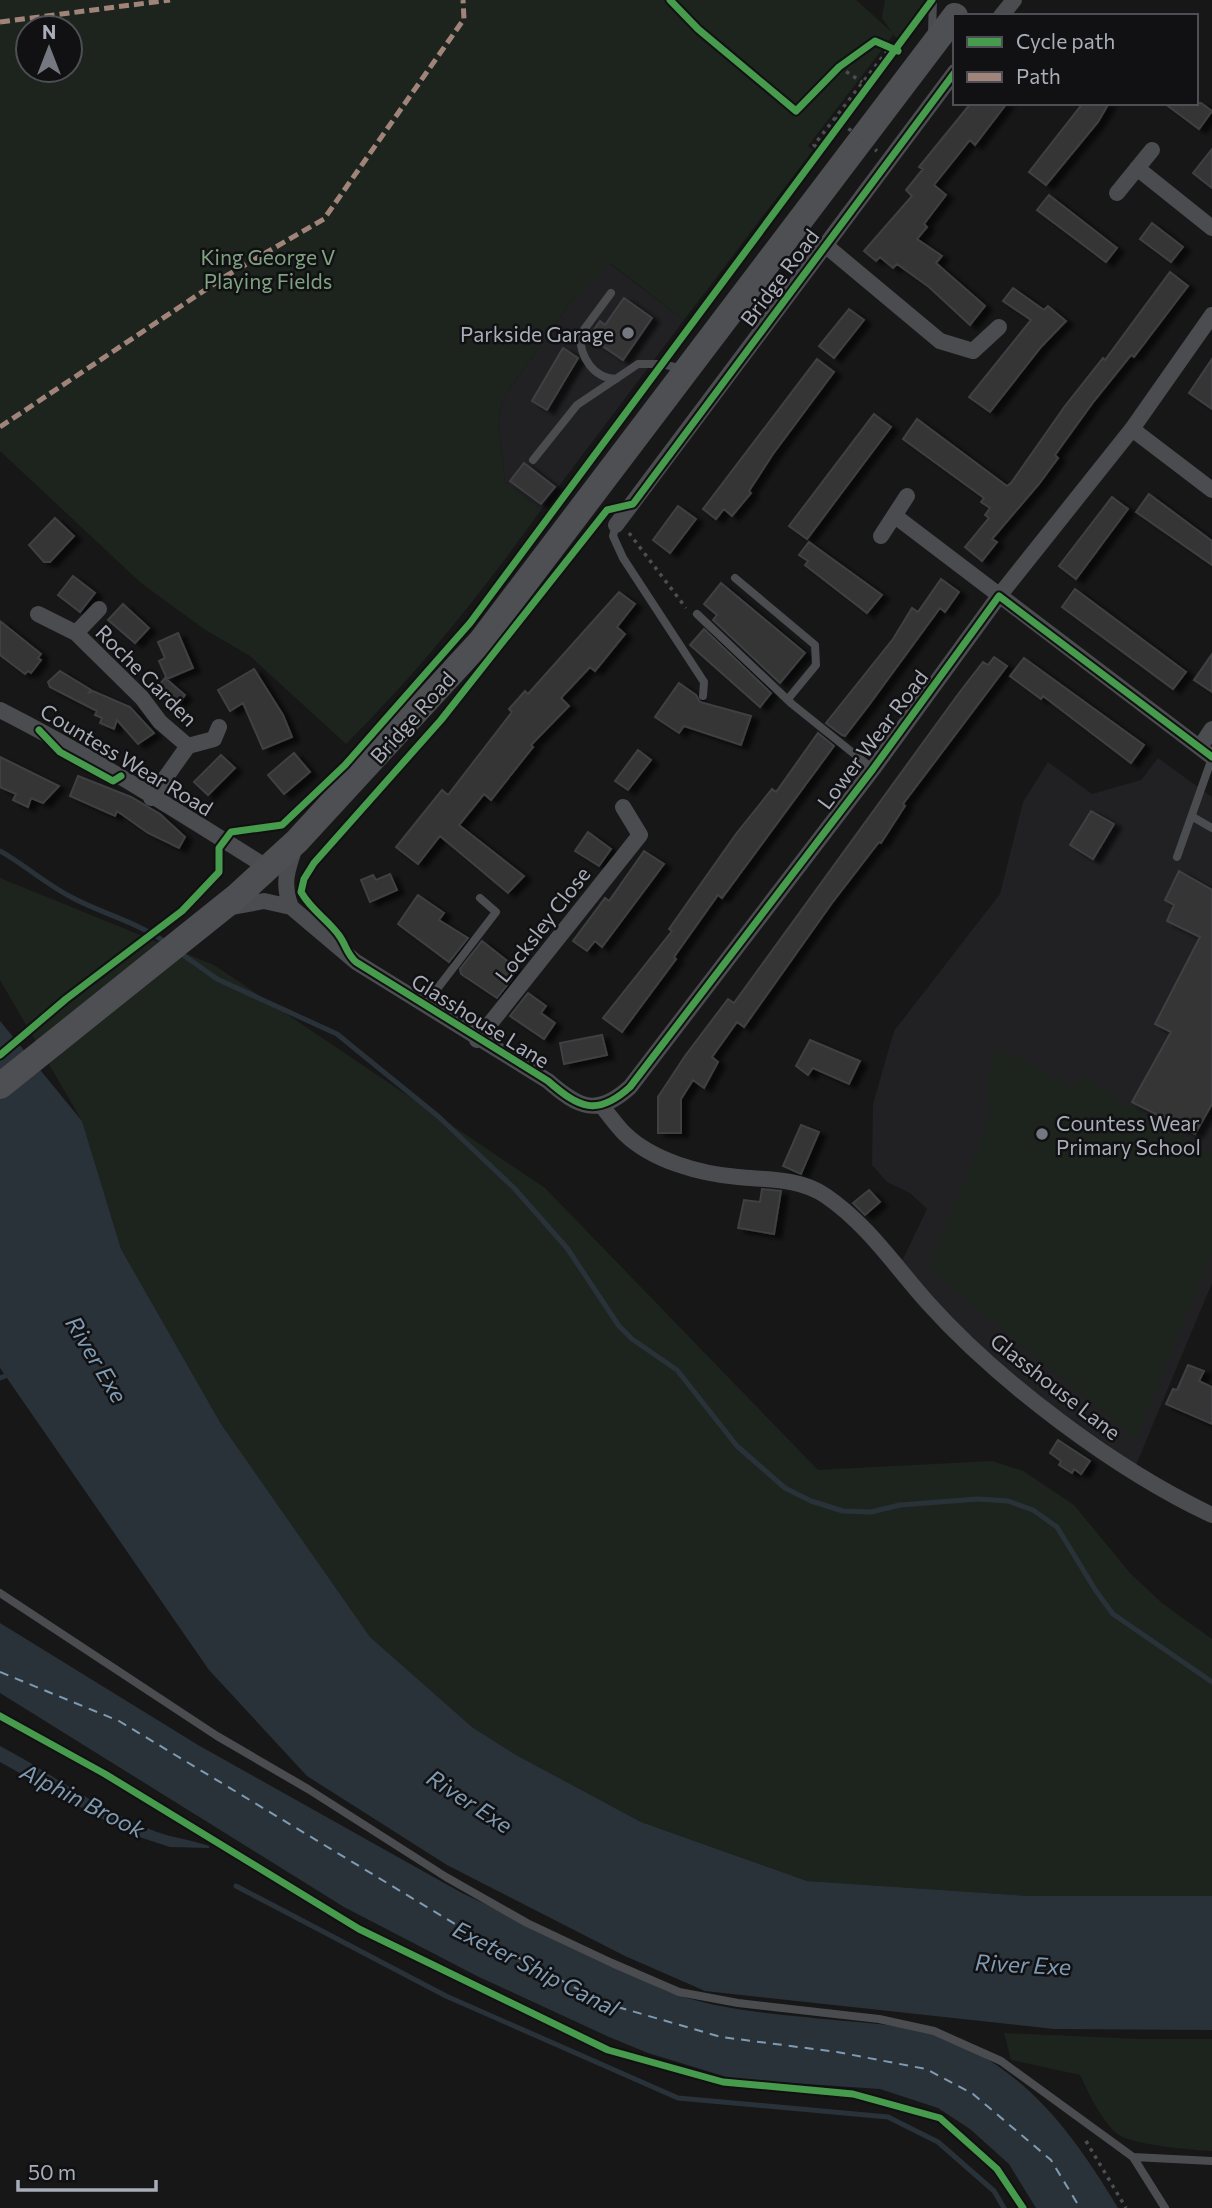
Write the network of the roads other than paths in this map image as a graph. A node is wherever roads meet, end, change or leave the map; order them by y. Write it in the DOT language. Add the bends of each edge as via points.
graph roads {
  1 [pos="933,0"];
  2 [pos="1014,0"];
  3 [pos="1003,14"];
  4 [pos="953,19"];
  5 [pos="932,46"];
  6 [pos="953,75"];
  7 [pos="1152,150"];
  8 [pos="1137,168"];
  9 [pos="1117,193"];
  10 [pos="1212,228"];
  11 [pos="825,245"];
  12 [pos="611,293"];
  13 [pos="1212,315"];
  14 [pos="999,327"];
  15 [pos="686,370"];
  16 [pos="616,379"];
  17 [pos="1132,429"];
  18 [pos="533,460"];
  19 [pos="1212,490"];
  20 [pos="907,496"];
  21 [pos="895,516"];
  22 [pos="619,522"];
  23 [pos="881,536"];
  24 [pos="735,578"];
  25 [pos="999,596"];
  26 [pos="99,609"];
  27 [pos="38,614"];
  28 [pos="697,614"];
  29 [pos="76,633"];
  30 [pos="703,696"];
  31 [pos="788,699"];
  32 [pos="0,710"];
  33 [pos="219,727"];
  34 [pos="1212,729"];
  35 [pos="188,746"];
  36 [pos="1208,754"];
  37 [pos="873,769"];
  38 [pos="151,798"];
  39 [pos="623,807"];
  40 [pos="1192,817"];
  41 [pos="1212,828"];
  42 [pos="297,841"];
  43 [pos="1177,857"];
  44 [pos="268,868"];
  45 [pos="480,898"];
  46 [pos="291,907"];
  47 [pos="216,912"];
  48 [pos="424,1006"];
  49 [pos="477,1040"];
  50 [pos="0,1086"];
  51 [pos="601,1106"];
  52 [pos="1212,1515"];
  53 [pos="0,1593"];
  54 [pos="1133,2157"];
  55 [pos="1212,2161"];
  56 [pos="1165,2208"];
  1 -- 5 [label="lane"];
  2 -- 3 [label="street"];
  4 -- 5 [label="main road, Bridge Road"];
  5 -- 15 [label="main road, Bridge Road"];
  6 -- 11 [label="street, Bridge Road"];
  7 -- 8 [label="street"];
  8 -- 9 [label="street"];
  8 -- 10 [label="street"];
  11 -- 14 [label="street" via="940,341 973,351"];
  11 -- 22 [label="street, Bridge Road"];
  12 -- 16 [label="lane" via="580,341 590,367 604,378"];
  13 -- 17 [label="street, Lower Wear Road"];
  15 -- 16 [label="lane" via="638,364"];
  15 -- 42 [label="main road, Bridge Road" via="481,641"];
  16 -- 18 [label="lane" via="577,405"];
  17 -- 19 [label="street"];
  17 -- 25 [label="street, Lower Wear Road"];
  20 -- 21 [label="street"];
  21 -- 23 [label="street"];
  21 -- 25 [label="street"];
  22 -- 30 [label="lane" via="613,536 623,558 704,682"];
  24 -- 31 [label="lane" via="815,645 816,665"];
  25 -- 36 [label="street"];
  25 -- 37 [label="street, Lower Wear Road"];
  26 -- 29 [label="street, Roche Garden"];
  27 -- 29 [label="street, Roche Garden"];
  28 -- 31 [label="lane"];
  29 -- 35 [label="street, Roche Garden"];
  31 -- 37 [label="lane"];
  32 -- 38 [label="street, Countess Wear Road" via="121,776"];
  33 -- 35 [label="street, Roche Garden" via="214,739"];
  34 -- 36 [label="street"];
  35 -- 38 [label="street, Roche Garden"];
  36 -- 40 [label="lane"];
  37 -- 51 [label="street, Lower Wear Road" via="630,1087"];
  38 -- 44 [label="street, Countess Wear Road"];
  39 -- 49 [label="street, Locksley Close" via="645,840"];
  40 -- 41 [label="lane"];
  40 -- 43 [label="lane"];
  42 -- 44 [label="main road, Bridge Road"];
  42 -- 46 [label="street" via="286,874"];
  44 -- 47 [label="main road, Bridge Road"];
  45 -- 48 [label="lane" via="496,912"];
  46 -- 47 [label="street" via="264,901"];
  46 -- 48 [label="street, Glasshouse Lane" via="356,962"];
  47 -- 50 [label="main road, Bridge Road"];
  48 -- 49 [label="street, Glasshouse Lane"];
  49 -- 51 [label="street, Glasshouse Lane" via="548,1081 569,1099"];
  51 -- 52 [label="street, Glasshouse Lane" via="625,1135 656,1155 737,1177 783,1180 825,1196 869,1230 928,1303 1000,1373 1170,1496"];
  53 -- 54 [label="lane" via="217,1736 527,1923 678,1992 909,2024 958,2040 1001,2061"];
  54 -- 55 [label="lane"];
  54 -- 56 [label="lane"];
}
